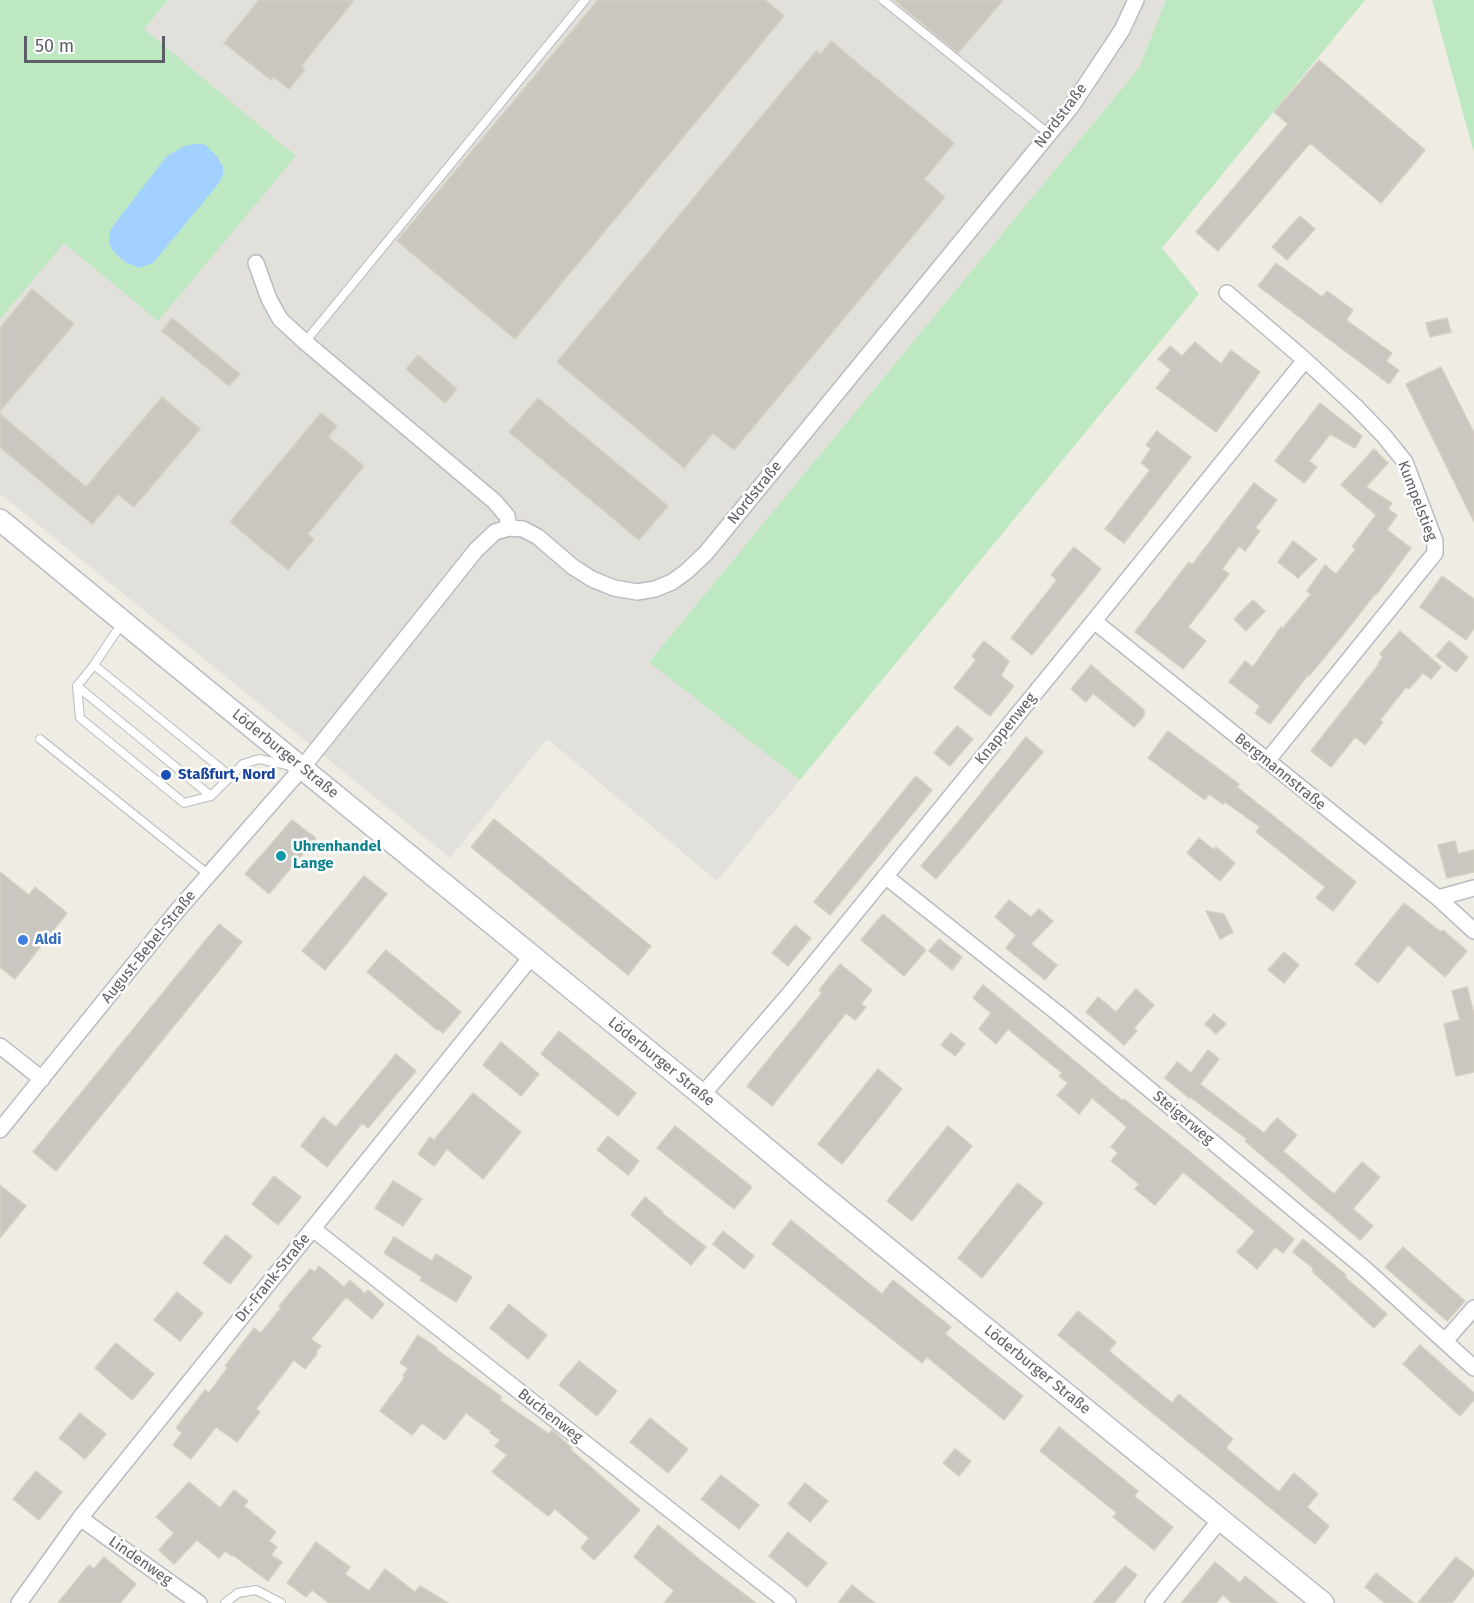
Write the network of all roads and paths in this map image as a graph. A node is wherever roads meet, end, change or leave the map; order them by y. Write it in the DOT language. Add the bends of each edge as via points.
graph roads {
  1 [pos="585,0"];
  2 [pos="883,0"];
  3 [pos="1136,0"];
  4 [pos="1049,134"];
  5 [pos="256,263"];
  6 [pos="1227,294"];
  7 [pos="305,342"];
  8 [pos="1305,360"];
  9 [pos="0,520"];
  10 [pos="509,528"];
  11 [pos="1094,621"];
  12 [pos="124,622"];
  13 [pos="94,665"];
  14 [pos="77,686"];
  15 [pos="40,739"];
  16 [pos="1267,761"];
  17 [pos="302,768"];
  18 [pos="230,776"];
  19 [pos="211,796"];
  20 [pos="209,875"];
  21 [pos="885,876"];
  22 [pos="1474,888"];
  23 [pos="1438,898"];
  24 [pos="1474,931"];
  25 [pos="532,956"];
  26 [pos="0,1046"];
  27 [pos="42,1079"];
  28 [pos="702,1095"];
  29 [pos="0,1130"];
  30 [pos="313,1229"];
  31 [pos="1474,1308"];
  32 [pos="1445,1341"];
  33 [pos="1474,1368"];
  34 [pos="80,1518"];
  35 [pos="1220,1520"];
  36 [pos="19,1603"];
  37 [pos="200,1603"];
  38 [pos="225,1603"];
  39 [pos="281,1603"];
  40 [pos="788,1603"];
  41 [pos="1153,1603"];
  42 [pos="1323,1603"];
  1 -- 7 [label="lane"];
  2 -- 4 [label="lane"];
  3 -- 4 [label="street, Nordstraße" via="1122,30"];
  4 -- 10 [label="street, Nordstraße" via="706,553 672,582 655,590 637,592 614,588 573,567 538,537 523,529"];
  5 -- 7 [label="street" via="280,319"];
  6 -- 8 [label="street, Kumpelstieg"];
  7 -- 10 [label="street" via="494,501 507,516"];
  8 -- 11 [label="street, Knappenweg"];
  8 -- 16 [label="street, Kumpelstieg" via="1355,406 1405,462 1435,541 1435,553"];
  9 -- 12 [label="street, Löderburger Straße"];
  10 -- 17 [label="street" via="495,532 476,550"];
  11 -- 16 [label="street, Bergmannstraße"];
  11 -- 21 [label="street, Knappenweg"];
  12 -- 13 [label="lane"];
  12 -- 17 [label="street, Löderburger Straße"];
  13 -- 14 [label="lane"];
  13 -- 18 [label="lane"];
  14 -- 19 [label="lane"];
  14 -- 19 [label="lane" via="80,718 184,803"];
  15 -- 20 [label="lane"];
  16 -- 23 [label="street, Bergmannstraße"];
  17 -- 18 [label="lane" via="260,759 243,764"];
  17 -- 20 [label="street, August-Bebel-Straße"];
  17 -- 25 [label="street, Löderburger Straße"];
  18 -- 19 [label="lane"];
  20 -- 27 [label="street, August-Bebel-Straße"];
  21 -- 28 [label="street, Knappenweg"];
  21 -- 32 [label="street, Steigerweg" via="1069,1022 1364,1268"];
  22 -- 23 [label="street"];
  23 -- 24 [label="street, Bergmannstraße"];
  25 -- 28 [label="street, Löderburger Straße"];
  25 -- 30 [label="street, Dr.-Frank-Straße"];
  26 -- 27 [label="street"];
  27 -- 29 [label="street, August-Bebel-Straße"];
  28 -- 35 [label="street, Löderburger Straße"];
  30 -- 34 [label="street, Dr.-Frank-Straße"];
  30 -- 40 [label="street, Buchenweg"];
  31 -- 32 [label="street"];
  32 -- 33 [label="street, Steigerweg"];
  34 -- 36 [label="street, Dr.-Frank-Straße"];
  34 -- 37 [label="street, Lindenweg"];
  35 -- 41 [label="street"];
  35 -- 42 [label="street, Löderburger Straße"];
  38 -- 39 [label="lane" via="238,1593 256,1590"];
}
